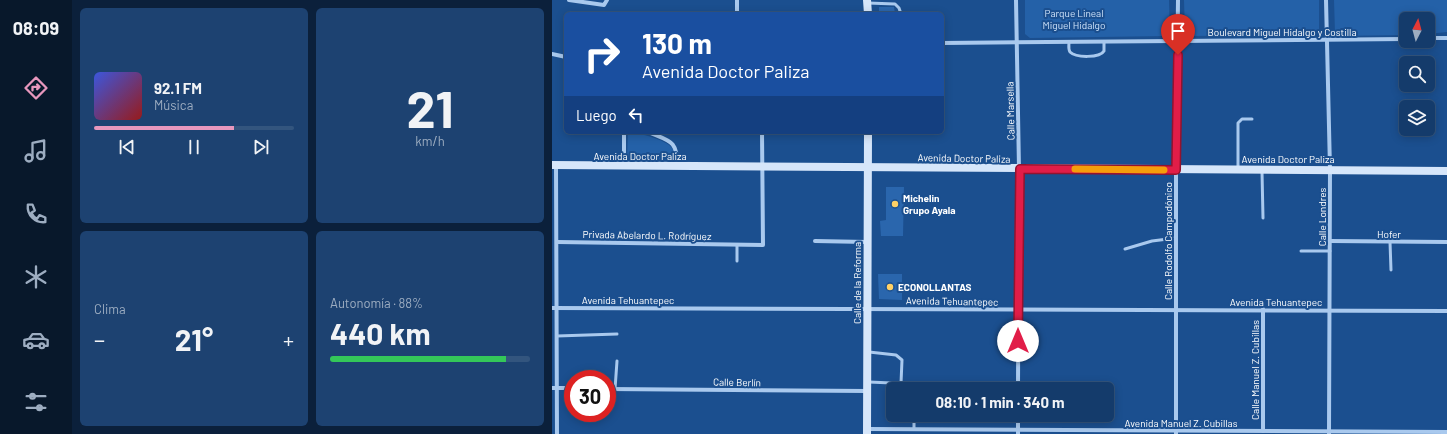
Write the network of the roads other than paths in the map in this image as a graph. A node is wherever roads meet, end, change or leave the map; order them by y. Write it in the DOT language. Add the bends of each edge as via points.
graph roads {
  1 [pos="569,0"];
  2 [pos="608,0"];
  3 [pos="737,0"];
  4 [pos="1016,0"];
  5 [pos="1178,0"];
  6 [pos="1326,0"];
  7 [pos="868,1"];
  8 [pos="737,12"];
  9 [pos="868,12"];
  10 [pos="900,12"];
  11 [pos="1435,38"];
  12 [pos="1447,38"];
  13 [pos="1399,39"];
  14 [pos="1178,40"];
  15 [pos="1327,40"];
  16 [pos="1069,42"];
  17 [pos="1104,42"];
  18 [pos="944,43"];
  19 [pos="1017,43"];
  20 [pos="552,54"];
  21 [pos="564,57"];
  22 [pos="1252,119"];
  23 [pos="624,134"];
  24 [pos="652,134"];
  25 [pos="762,134"];
  26 [pos="868,134"];
  27 [pos="554,165"];
  28 [pos="624,166"];
  29 [pos="677,166"];
  30 [pos="762,166"];
  31 [pos="869,167"];
  32 [pos="1020,169"];
  33 [pos="1238,169"];
  34 [pos="1176,170"];
  35 [pos="1262,170"];
  36 [pos="1330,170"];
  37 [pos="1447,171"];
  38 [pos="1263,218"];
  39 [pos="1176,238"];
  40 [pos="1330,241"];
  41 [pos="557,242"];
  42 [pos="815,242"];
  43 [pos="868,242"];
  44 [pos="1390,242"];
  45 [pos="1447,242"];
  46 [pos="737,245"];
  47 [pos="1125,249"];
  48 [pos="1301,251"];
  49 [pos="1330,251"];
  50 [pos="737,261"];
  51 [pos="1391,270"];
  52 [pos="554,308"];
  53 [pos="867,308"];
  54 [pos="1018,310"];
  55 [pos="1176,310"];
  56 [pos="1263,310"];
  57 [pos="1329,310"];
  58 [pos="1447,311"];
  59 [pos="617,334"];
  60 [pos="557,336"];
  61 [pos="867,352"];
  62 [pos="617,361"];
  63 [pos="616,375"];
  64 [pos="901,382"];
  65 [pos="1018,382"];
  66 [pos="886,385"];
  67 [pos="867,387"];
  68 [pos="554,388"];
  69 [pos="616,389"];
  70 [pos="914,422"];
  71 [pos="914,429"];
  72 [pos="867,431"];
  73 [pos="1018,432"];
  74 [pos="1263,432"];
  75 [pos="1445,432"];
  76 [pos="1176,433"];
  77 [pos="1245,433"];
  78 [pos="1329,433"];
  79 [pos="1406,433"];
  80 [pos="557,434"];
  1 -- 2 [label="street" via="604,5"];
  3 -- 8 [label="street"];
  4 -- 19 [label="street, Calle Marsella"];
  5 -- 14 [label="street, Calle Rodolfo Campodónico"];
  6 -- 15 [label="street, Calle Londres"];
  7 -- 9 [label="main road"];
  7 -- 10 [label="lane" via="895,4"];
  11 -- 12 [label="street"];
  13 -- 15 [label="street, Boulevard Miguel Hidalgo y Costilla"];
  14 -- 15 [label="street, Boulevard Miguel Hidalgo y Costilla"];
  14 -- 17 [label="street, Boulevard Miguel Hidalgo y Costilla"];
  14 -- 34 [label="street, Calle Rodolfo Campodónico"];
  15 -- 36 [label="street, Calle Londres"];
  16 -- 17 [label="street, Boulevard Miguel Hidalgo y Costilla"];
  16 -- 17 [label="lane" via="1069,49 1076,55 1098,55 1104,51"];
  16 -- 19 [label="street, Boulevard Miguel Hidalgo y Costilla"];
  18 -- 19 [label="street, Boulevard Miguel Hidalgo y Costilla"];
  19 -- 32 [label="street, Calle Marsella"];
  20 -- 21 [label="street"];
  22 -- 33 [label="lane" via="1242,119 1238,123"];
  23 -- 28 [label="street"];
  24 -- 29 [label="street" via="674,145 678,152"];
  25 -- 30 [label="street"];
  26 -- 31 [label="main road, Calle de la Reforma"];
  27 -- 28 [label="main road, Avenida Doctor Paliza"];
  27 -- 41 [label="street"];
  28 -- 29 [label="main road, Avenida Doctor Paliza"];
  29 -- 30 [label="main road, Avenida Doctor Paliza"];
  30 -- 31 [label="main road, Avenida Doctor Paliza"];
  30 -- 46 [label="street, Privada Abelardo L. Rodríguez" via="763,245"];
  31 -- 32 [label="main road, Avenida Doctor Paliza"];
  31 -- 43 [label="main road, Calle de la Reforma"];
  32 -- 34 [label="main road, Avenida Doctor Paliza"];
  32 -- 54 [label="street, Calle Marsella"];
  33 -- 34 [label="main road, Avenida Doctor Paliza"];
  33 -- 35 [label="main road, Avenida Doctor Paliza"];
  34 -- 39 [label="street, Calle Rodolfo Campodónico"];
  35 -- 36 [label="main road, Avenida Doctor Paliza"];
  35 -- 38 [label="lane"];
  36 -- 37 [label="main road, Avenida Doctor Paliza"];
  36 -- 40 [label="street, Calle Londres"];
  39 -- 47 [label="lane" via="1152,241"];
  39 -- 55 [label="street, Calle Rodolfo Campodónico"];
  40 -- 44 [label="street, Hofer"];
  40 -- 49 [label="street, Calle Londres"];
  41 -- 46 [label="street, Privada Abelardo L. Rodríguez"];
  41 -- 52 [label="street"];
  42 -- 43 [label="street"];
  43 -- 53 [label="main road, Calle de la Reforma"];
  44 -- 45 [label="street, Hofer"];
  44 -- 51 [label="lane"];
  46 -- 50 [label="lane"];
  48 -- 49 [label="lane"];
  49 -- 57 [label="street, Calle Londres"];
  52 -- 53 [label="street, Avenida Tehuantepec"];
  52 -- 60 [label="street"];
  53 -- 54 [label="street, Avenida Tehuantepec"];
  53 -- 61 [label="main road, Calle de la Reforma"];
  54 -- 55 [label="street, Avenida Tehuantepec"];
  54 -- 65 [label="street, Calle Marsella"];
  55 -- 56 [label="street, Avenida Tehuantepec"];
  55 -- 76 [label="street, Calle Rodolfo Campodónico"];
  56 -- 57 [label="street, Avenida Tehuantepec"];
  56 -- 74 [label="street, Calle Manuel Z. Cubillas"];
  57 -- 58 [label="street, Avenida Tehuantepec"];
  57 -- 78 [label="street, Calle Londres"];
  59 -- 60 [label="lane"];
  60 -- 68 [label="street"];
  61 -- 64 [label="lane" via="896,355 902,360"];
  61 -- 67 [label="main road, Calle de la Reforma"];
  62 -- 63 [label="lane"];
  66 -- 67 [label="lane"];
  67 -- 69 [label="street, Calle Berlín"];
  67 -- 72 [label="main road, Calle de la Reforma"];
  68 -- 80 [label="street"];
  70 -- 71 [label="lane"];
  71 -- 72 [label="street, Avenida Manuel Z. Cubillas"];
  71 -- 73 [label="street, Avenida Manuel Z. Cubillas"];
  73 -- 76 [label="street, Avenida Manuel Z. Cubillas"];
  74 -- 77 [label="street, Avenida Manuel Z. Cubillas"];
  74 -- 78 [label="street, Avenida Manuel Z. Cubillas"];
  75 -- 79 [label="street, Avenida Manuel Z. Cubillas"];
  76 -- 77 [label="street, Avenida Manuel Z. Cubillas"];
  78 -- 79 [label="street, Avenida Manuel Z. Cubillas"];
}
